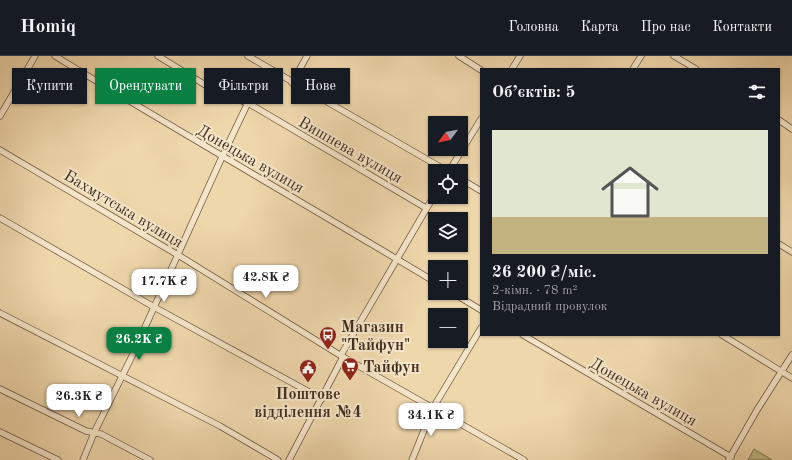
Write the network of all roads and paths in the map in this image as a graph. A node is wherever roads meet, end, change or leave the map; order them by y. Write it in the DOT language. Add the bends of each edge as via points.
graph roads {
  1 [pos="35,56"];
  2 [pos="55,56"];
  3 [pos="158,56"];
  4 [pos="248,56"];
  5 [pos="307,56"];
  6 [pos="458,56"];
  7 [pos="520,56"];
  8 [pos="641,56"];
  9 [pos="674,56"];
  10 [pos="265,67"];
  11 [pos="300,68"];
  12 [pos="513,68"];
  13 [pos="634,68"];
  14 [pos="694,68"];
  15 [pos="480,69"];
  16 [pos="291,82"];
  17 [pos="204,84"];
  18 [pos="248,104"];
  19 [pos="250,104"];
  20 [pos="329,104"];
  21 [pos="0,116"];
  22 [pos="480,121"];
  23 [pos="780,121"];
  24 [pos="792,129"];
  25 [pos="0,150"];
  26 [pos="222,157"];
  27 [pos="436,164"];
  28 [pos="452,164"];
  29 [pos="468,183"];
  30 [pos="480,190"];
  31 [pos="429,204"];
  32 [pos="426,208"];
  33 [pos="0,218"];
  34 [pos="780,245"];
  35 [pos="792,252"];
  36 [pos="178,255"];
  37 [pos="397,259"];
  38 [pos="428,278"];
  39 [pos="464,300"];
  40 [pos="154,307"];
  41 [pos="480,309"];
  42 [pos="0,313"];
  43 [pos="480,330"];
  44 [pos="525,336"];
  45 [pos="724,336"];
  46 [pos="792,355"];
  47 [pos="342,356"];
  48 [pos="782,371"];
  49 [pos="123,375"];
  50 [pos="792,378"];
  51 [pos="0,389"];
  52 [pos="322,399"];
  53 [pos="434,408"];
  54 [pos="0,432"];
  55 [pos="94,433"];
  56 [pos="730,458"];
  57 [pos="58,460"];
  58 [pos="83,460"];
  59 [pos="150,460"];
  60 [pos="278,460"];
  61 [pos="289,460"];
  62 [pos="412,460"];
  63 [pos="524,460"];
  1 -- 21 [label="street"];
  2 -- 26 [label="street, Донецька вулиця"];
  3 -- 17 [label="street, Вишнева вулиця"];
  4 -- 10 [label="street"];
  5 -- 11 [label="street"];
  6 -- 15 [label="street"];
  7 -- 12 [label="street"];
  8 -- 13 [label="street"];
  9 -- 14 [label="street"];
  10 -- 16 [label="street"];
  18 -- 26 [label="street"];
  19 -- 32 [label="street, Вишнева вулиця"];
  20 -- 27 [label="street"];
  22 -- 28 [label="street"];
  23 -- 24 [label="street"];
  25 -- 36 [label="street, Бахмутська вулиця"];
  26 -- 36 [label="street"];
  26 -- 37 [label="street, Донецька вулиця"];
  29 -- 30 [label="street"];
  31 -- 32 [label="street"];
  32 -- 37 [label="street"];
  33 -- 40 [label="street"];
  34 -- 35 [label="street"];
  36 -- 40 [label="street"];
  36 -- 47 [label="street, Бахмутська вулиця"];
  37 -- 38 [label="street, Донецька вулиця"];
  37 -- 47 [label="street"];
  39 -- 41 [label="street"];
  40 -- 49 [label="street"];
  40 -- 52 [label="street"];
  42 -- 49 [label="street"];
  43 -- 53 [label="street"];
  44 -- 56 [label="street, Донецька вулиця"];
  45 -- 48 [label="street"];
  46 -- 48 [label="street"];
  47 -- 52 [label="street"];
  47 -- 53 [label="street, Бахмутська вулиця"];
  48 -- 50 [label="street"];
  48 -- 56 [label="street"];
  49 -- 55 [label="street"];
  49 -- 60 [label="street"];
  51 -- 55 [label="street" via="86,432"];
  52 -- 61 [label="street"];
  53 -- 62 [label="street"];
  53 -- 63 [label="street, Бахмутська вулиця"];
  54 -- 57 [label="street"];
  55 -- 58 [label="street"];
  55 -- 59 [label="street" via="101,434"];
}
